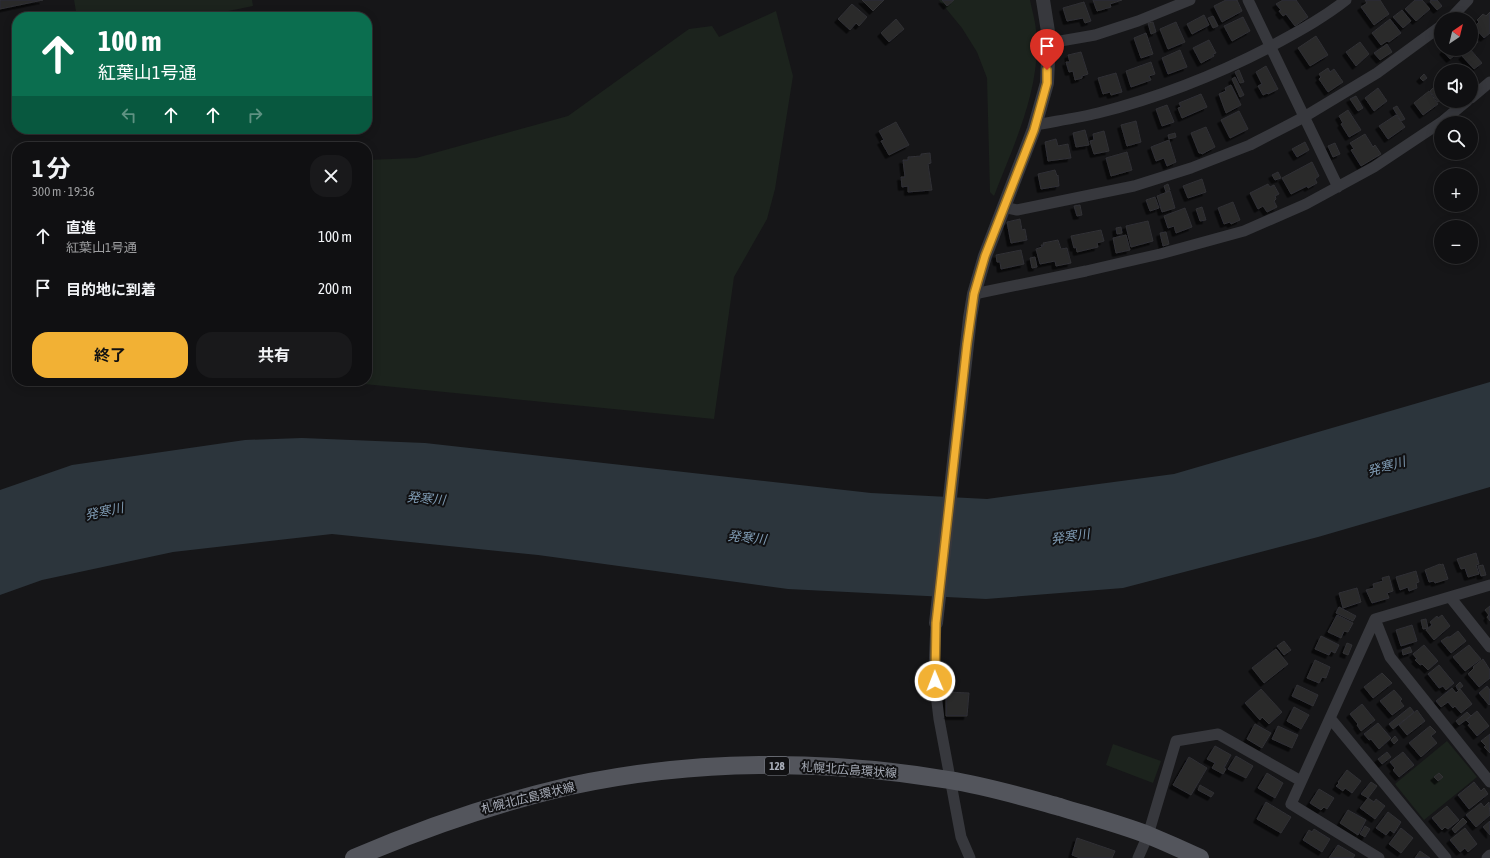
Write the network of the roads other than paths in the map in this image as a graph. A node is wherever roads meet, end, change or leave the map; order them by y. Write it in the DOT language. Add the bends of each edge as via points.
graph roads {
  1 [pos="1043,0"];
  2 [pos="1190,0"];
  3 [pos="1248,0"];
  4 [pos="1346,0"];
  5 [pos="1468,0"];
  6 [pos="1457,12"];
  7 [pos="1434,31"];
  8 [pos="1049,43"];
  9 [pos="1270,47"];
  10 [pos="1490,82"];
  11 [pos="1478,92"];
  12 [pos="1459,108"];
  13 [pos="1304,117"];
  14 [pos="1035,125"];
  15 [pos="1338,187"];
  16 [pos="1003,207"];
  17 [pos="974,294"];
  18 [pos="1490,585"];
  19 [pos="1450,597"];
  20 [pos="1375,620"];
  21 [pos="936,623"];
  22 [pos="1490,647"];
  23 [pos="1330,718"];
  24 [pos="951,780"];
  25 [pos="1301,781"];
  26 [pos="1490,782"];
  27 [pos="1148,835"];
  28 [pos="1490,855"];
  29 [pos="354,858"];
  30 [pos="970,858"];
  31 [pos="1138,858"];
  32 [pos="1200,858"];
  33 [pos="1378,858"];
  34 [pos="1446,858"];
  35 [pos="1487,858"];
  1 -- 8 [label="street"];
  2 -- 8 [label="street" via="1095,35"];
  3 -- 9 [label="street"];
  4 -- 9 [label="street"];
  5 -- 6 [label="street"];
  7 -- 13 [label="street" via="1377,73"];
  8 -- 14 [label="street" via="1047,83"];
  9 -- 13 [label="street"];
  9 -- 14 [label="street" via="1235,66 1154,97 1098,113"];
  10 -- 11 [label="street"];
  12 -- 15 [label="street" via="1381,163"];
  13 -- 15 [label="street"];
  13 -- 16 [label="street" via="1250,145 1191,168 1134,186 1017,210"];
  14 -- 16 [label="street"];
  15 -- 17 [label="street" via="1244,231 1160,254"];
  16 -- 17 [label="street"];
  17 -- 21 [label="street"];
  18 -- 19 [label="street"];
  19 -- 20 [label="street"];
  19 -- 22 [label="street"];
  20 -- 23 [label="street"];
  20 -- 26 [label="street" via="1390,657"];
  21 -- 24 [label="street" via="936,694"];
  23 -- 25 [label="street"];
  23 -- 34 [label="street"];
  24 -- 27 [label="main road, 札幌北広島環状線 / 128" via="1082,813"];
  24 -- 29 [label="main road, 札幌北広島環状線 / 128" via="868,769 807,766 686,769 628,776 572,786 480,810 432,826"];
  24 -- 30 [label="street" via="961,837"];
  25 -- 27 [label="street" via="1218,734 1176,741"];
  25 -- 33 [label="street" via="1290,804"];
  27 -- 31 [label="street"];
  27 -- 32 [label="main road, 札幌北広島環状線 / 128"];
  28 -- 35 [label="street"];
}
